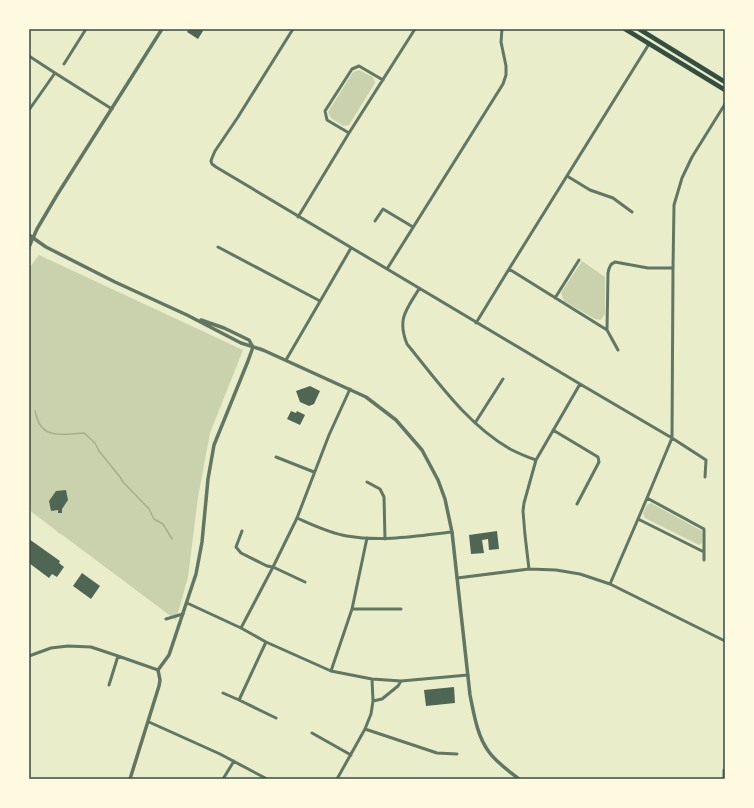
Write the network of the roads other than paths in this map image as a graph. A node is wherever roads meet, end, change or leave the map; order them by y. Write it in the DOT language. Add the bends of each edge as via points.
graph roads {
  1 [pos="86,29"];
  2 [pos="162,29"];
  3 [pos="293,29"];
  4 [pos="415,29"];
  5 [pos="502,29"];
  6 [pos="625,29"];
  7 [pos="639,29"];
  8 [pos="649,44"];
  9 [pos="29,56"];
  10 [pos="64,64"];
  11 [pos="54,73"];
  12 [pos="383,80"];
  13 [pos="725,82"];
  14 [pos="725,90"];
  15 [pos="725,104"];
  16 [pos="112,109"];
  17 [pos="29,110"];
  18 [pos="349,133"];
  19 [pos="567,176"];
  20 [pos="632,212"];
  21 [pos="298,217"];
  22 [pos="375,221"];
  23 [pos="413,227"];
  24 [pos="29,235"];
  25 [pos="33,238"];
  26 [pos="218,247"];
  27 [pos="29,248"];
  28 [pos="351,248"];
  29 [pos="579,260"];
  30 [pos="672,268"];
  31 [pos="387,269"];
  32 [pos="509,269"];
  33 [pos="419,289"];
  34 [pos="555,298"];
  35 [pos="320,301"];
  36 [pos="187,315"];
  37 [pos="476,323"];
  38 [pos="607,330"];
  39 [pos="253,347"];
  40 [pos="618,350"];
  41 [pos="286,360"];
  42 [pos="503,379"];
  43 [pos="580,384"];
  44 [pos="350,389"];
  45 [pos="475,422"];
  46 [pos="553,430"];
  47 [pos="672,438"];
  48 [pos="276,457"];
  49 [pos="536,460"];
  50 [pos="314,472"];
  51 [pos="705,477"];
  52 [pos="367,482"];
  53 [pos="647,498"];
  54 [pos="577,504"];
  55 [pos="297,518"];
  56 [pos="638,519"];
  57 [pos="242,531"];
  58 [pos="452,532"];
  59 [pos="367,538"];
  60 [pos="385,539"];
  61 [pos="704,552"];
  62 [pos="704,560"];
  63 [pos="273,566"];
  64 [pos="529,569"];
  65 [pos="457,578"];
  66 [pos="305,582"];
  67 [pos="610,584"];
  68 [pos="187,603"];
  69 [pos="352,609"];
  70 [pos="401,609"];
  71 [pos="183,614"];
  72 [pos="166,619"];
  73 [pos="241,628"];
  74 [pos="725,641"];
  75 [pos="266,642"];
  76 [pos="29,656"];
  77 [pos="118,656"];
  78 [pos="158,670"];
  79 [pos="331,671"];
  80 [pos="468,675"];
  81 [pos="372,679"];
  82 [pos="401,681"];
  83 [pos="109,685"];
  84 [pos="223,693"];
  85 [pos="238,700"];
  86 [pos="373,701"];
  87 [pos="276,718"];
  88 [pos="148,722"];
  89 [pos="365,730"];
  90 [pos="312,733"];
  91 [pos="457,754"];
  92 [pos="351,755"];
  93 [pos="234,761"];
  94 [pos="725,770"];
  95 [pos="130,779"];
  96 [pos="223,779"];
  97 [pos="267,779"];
  98 [pos="337,779"];
  99 [pos="519,779"];
  100 [pos="724,779"];
  1 -- 10 [label="street"];
  2 -- 16 [label="street"];
  3 -- 21 [label="street" via="211,161 216,167"];
  4 -- 12 [label="street"];
  5 -- 23 [label="street" via="501,42 506,75 502,84"];
  6 -- 8 [label="main road"];
  7 -- 13 [label="main road"];
  8 -- 14 [label="main road"];
  8 -- 19 [label="street"];
  9 -- 11 [label="street"];
  11 -- 16 [label="street"];
  11 -- 17 [label="street"];
  12 -- 18 [label="street"];
  12 -- 18 [label="street" via="359,66 352,69 325,111 327,120"];
  15 -- 30 [label="street" via="682,178 674,205"];
  16 -- 25 [label="street"];
  18 -- 21 [label="street"];
  19 -- 20 [label="street" via="590,190 613,198"];
  19 -- 32 [label="street"];
  21 -- 28 [label="street"];
  22 -- 23 [label="street" via="383,209"];
  23 -- 31 [label="street"];
  24 -- 25 [label="street"];
  25 -- 27 [label="street"];
  25 -- 36 [label="street" via="115,282"];
  26 -- 35 [label="street"];
  28 -- 31 [label="street"];
  28 -- 35 [label="street"];
  29 -- 34 [label="street"];
  30 -- 38 [label="street" via="648,268 615,262 611,264 608,273"];
  30 -- 47 [label="street"];
  31 -- 33 [label="street"];
  32 -- 34 [label="street"];
  32 -- 37 [label="street"];
  33 -- 37 [label="street"];
  33 -- 45 [label="street" via="403,321 403,333 407,344"];
  34 -- 38 [label="street"];
  35 -- 41 [label="street"];
  36 -- 39 [label="street"];
  36 -- 39 [label="street" via="249,340"];
  37 -- 43 [label="street"];
  38 -- 40 [label="street"];
  39 -- 41 [label="street"];
  39 -- 68 [label="street" via="214,445 202,542"];
  41 -- 44 [label="street"];
  42 -- 45 [label="street"];
  43 -- 46 [label="street"];
  43 -- 47 [label="street"];
  44 -- 50 [label="street"];
  44 -- 58 [label="street" via="366,397 396,420 422,450 445,499"];
  45 -- 49 [label="street" via="511,449"];
  46 -- 49 [label="street"];
  46 -- 54 [label="street" via="598,457 599,462"];
  47 -- 51 [label="street" via="706,460"];
  47 -- 53 [label="street"];
  48 -- 50 [label="street"];
  49 -- 64 [label="street" via="523,511"];
  50 -- 55 [label="street"];
  52 -- 60 [label="street" via="380,489 384,497"];
  53 -- 56 [label="street"];
  53 -- 61 [label="street" via="704,529"];
  55 -- 59 [label="street" via="324,530"];
  55 -- 63 [label="street"];
  56 -- 61 [label="street"];
  56 -- 67 [label="street"];
  57 -- 63 [label="street" via="236,547 241,553 267,566"];
  58 -- 60 [label="street"];
  58 -- 65 [label="street"];
  59 -- 60 [label="street"];
  59 -- 69 [label="street"];
  61 -- 62 [label="street"];
  63 -- 66 [label="street"];
  63 -- 73 [label="street"];
  64 -- 65 [label="street"];
  64 -- 67 [label="street" via="580,574"];
  65 -- 80 [label="street"];
  67 -- 74 [label="street"];
  68 -- 71 [label="street"];
  68 -- 73 [label="street"];
  69 -- 70 [label="street"];
  69 -- 79 [label="street"];
  71 -- 72 [label="street"];
  71 -- 78 [label="street" via="169,655"];
  73 -- 75 [label="street"];
  75 -- 79 [label="street"];
  75 -- 85 [label="street"];
  76 -- 77 [label="street" via="51,648 68,646 91,648"];
  77 -- 78 [label="street"];
  77 -- 83 [label="street"];
  78 -- 88 [label="street" via="159,686"];
  79 -- 81 [label="street"];
  80 -- 82 [label="street"];
  80 -- 99 [label="street" via="475,721 482,740 502,766"];
  81 -- 82 [label="street"];
  81 -- 86 [label="street"];
  82 -- 86 [label="street" via="382,699"];
  84 -- 85 [label="street"];
  85 -- 87 [label="street"];
  86 -- 89 [label="street"];
  88 -- 93 [label="street"];
  88 -- 95 [label="street"];
  89 -- 91 [label="street" via="437,753"];
  89 -- 92 [label="street"];
  90 -- 92 [label="street"];
  92 -- 98 [label="street"];
  93 -- 96 [label="street"];
  93 -- 97 [label="street"];
  94 -- 100 [label="street"];
}
